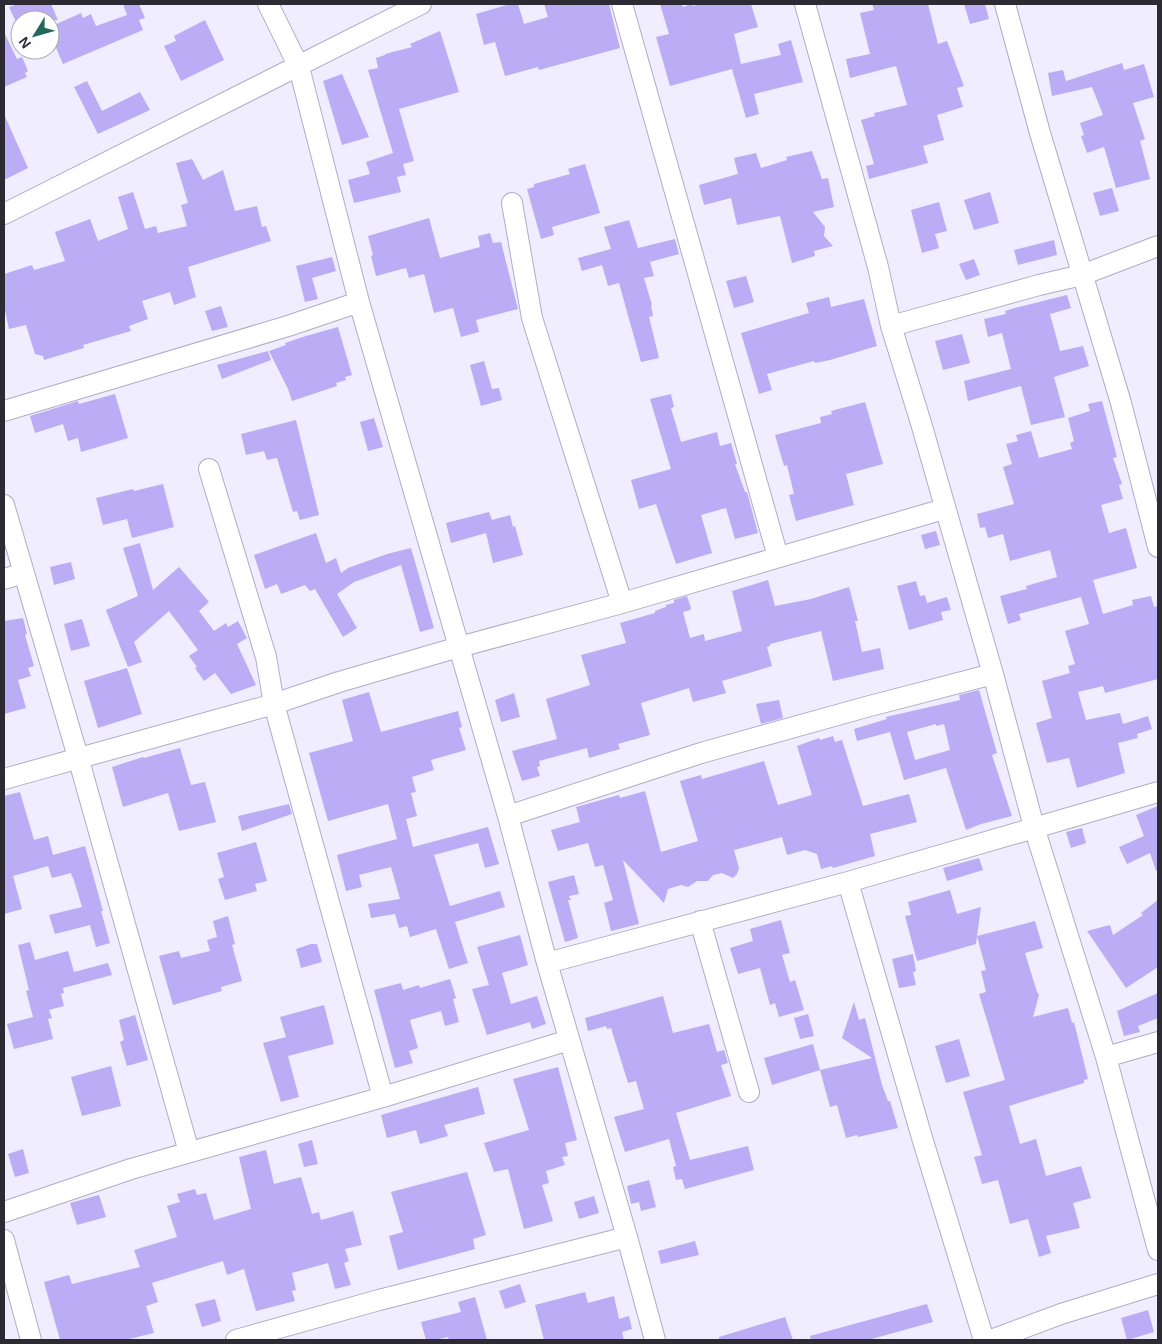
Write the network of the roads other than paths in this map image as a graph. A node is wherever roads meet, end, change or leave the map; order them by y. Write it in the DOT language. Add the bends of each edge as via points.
graph roads {
  1 [pos="268,4"];
  2 [pos="421,4"];
  3 [pos="622,4"];
  4 [pos="805,4"];
  5 [pos="1005,4"];
  6 [pos="299,67"];
  7 [pos="512,203"];
  8 [pos="4,214"];
  9 [pos="1158,246"];
  10 [pos="1082,275"];
  11 [pos="359,302"];
  12 [pos="891,326"];
  13 [pos="4,411"];
  14 [pos="209,470"];
  15 [pos="4,505"];
  16 [pos="944,509"];
  17 [pos="1158,547"];
  18 [pos="778,557"];
  19 [pos="24,573"];
  20 [pos="4,579"];
  21 [pos="622,603"];
  22 [pos="459,647"];
  23 [pos="993,674"];
  24 [pos="274,704"];
  25 [pos="78,757"];
  26 [pos="4,779"];
  27 [pos="1158,792"];
  28 [pos="508,816"];
  29 [pos="1034,827"];
  30 [pos="848,882"];
  31 [pos="700,921"];
  32 [pos="547,963"];
  33 [pos="569,1040"];
  34 [pos="1158,1042"];
  35 [pos="1106,1057"];
  36 [pos="749,1092"];
  37 [pos="383,1097"];
  38 [pos="190,1152"];
  39 [pos="4,1212"];
  40 [pos="627,1237"];
  41 [pos="4,1240"];
  42 [pos="1158,1250"];
  43 [pos="1158,1284"];
  44 [pos="32,1340"];
  45 [pos="236,1340"];
  46 [pos="655,1340"];
  47 [pos="984,1340"];
  48 [pos="991,1340"];
  1 -- 6 [label="street"];
  2 -- 6 [label="street"];
  3 -- 18 [label="street"];
  4 -- 12 [label="street" via="878,267"];
  5 -- 10 [label="street"];
  6 -- 8 [label="street"];
  6 -- 11 [label="street"];
  7 -- 21 [label="street" via="532,318"];
  9 -- 10 [label="street"];
  10 -- 12 [label="street"];
  10 -- 17 [label="street" via="1121,403"];
  11 -- 13 [label="street"];
  11 -- 22 [label="street"];
  12 -- 16 [label="street"];
  14 -- 24 [label="street" via="266,657"];
  15 -- 19 [label="street"];
  16 -- 18 [label="street"];
  16 -- 23 [label="street"];
  18 -- 21 [label="street"];
  19 -- 20 [label="street"];
  19 -- 25 [label="street"];
  21 -- 22 [label="street"];
  22 -- 24 [label="street"];
  22 -- 28 [label="street"];
  23 -- 28 [label="street" via="701,753"];
  23 -- 29 [label="street"];
  24 -- 25 [label="street"];
  24 -- 37 [label="street"];
  25 -- 26 [label="street"];
  25 -- 38 [label="street"];
  27 -- 29 [label="street"];
  28 -- 32 [label="street"];
  29 -- 30 [label="street"];
  29 -- 35 [label="street"];
  30 -- 31 [label="street"];
  30 -- 47 [label="street"];
  31 -- 32 [label="street"];
  31 -- 36 [label="street"];
  32 -- 33 [label="street"];
  33 -- 37 [label="street"];
  33 -- 40 [label="street"];
  34 -- 35 [label="street"];
  35 -- 42 [label="street"];
  37 -- 38 [label="street"];
  38 -- 39 [label="street" via="131,1168"];
  40 -- 45 [label="street"];
  40 -- 46 [label="street"];
  41 -- 44 [label="street"];
  43 -- 48 [label="street"];
}
